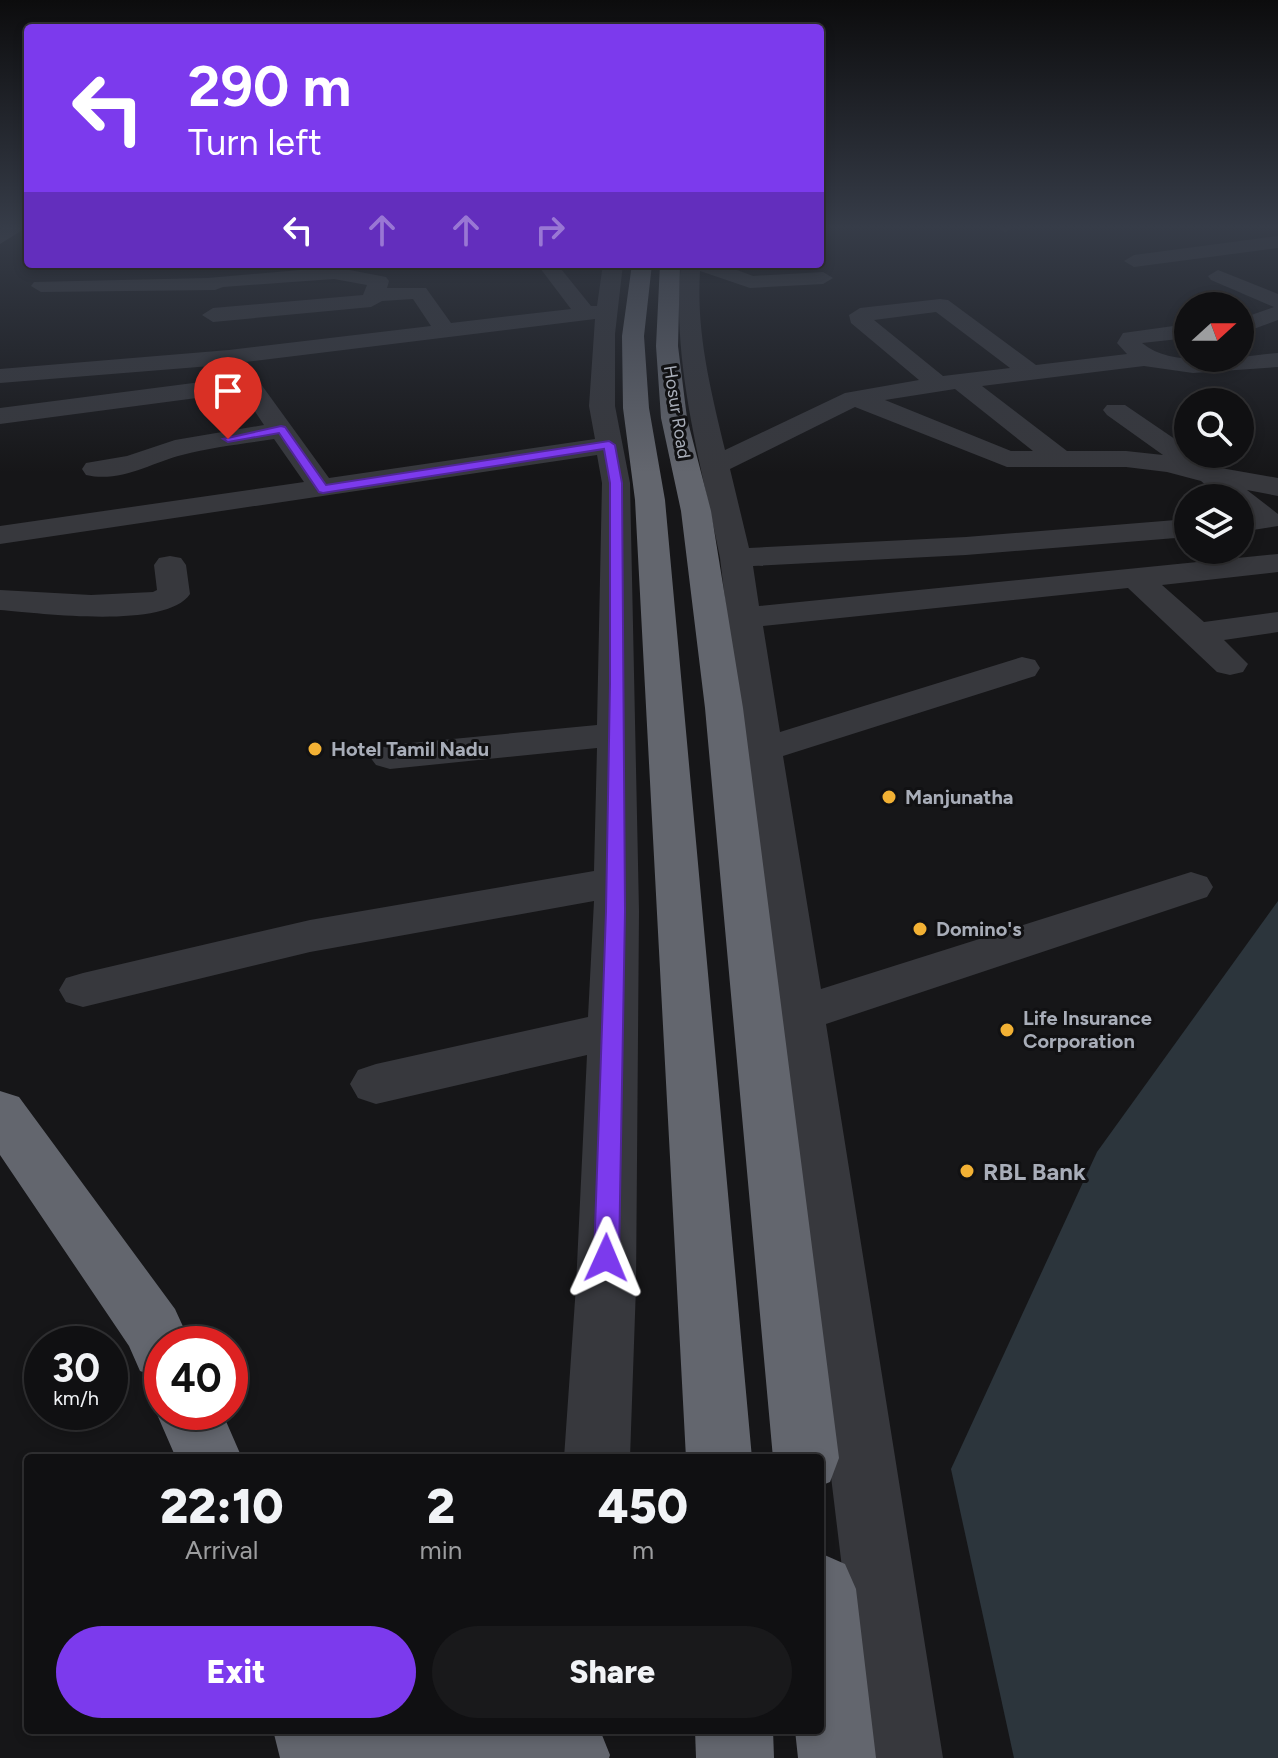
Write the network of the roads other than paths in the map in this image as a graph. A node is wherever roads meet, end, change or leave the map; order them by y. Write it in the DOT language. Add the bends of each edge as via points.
graph roads {
  1 [pos="214,309"];
  2 [pos="280,309"];
  3 [pos="431,309"];
  4 [pos="589,309"];
  5 [pos="602,309"];
  6 [pos="636,309"];
  7 [pos="668,309"];
  8 [pos="689,309"];
  9 [pos="908,309"];
  10 [pos="945,309"];
  11 [pos="1278,313"];
  12 [pos="213,315"];
  13 [pos="599,320"];
  14 [pos="1254,323"];
  15 [pos="446,332"];
  16 [pos="1174,333"];
  17 [pos="546,342"];
  18 [pos="229,357"];
  19 [pos="1144,359"];
  20 [pos="1278,360"];
  21 [pos="1030,372"];
  22 [pos="0,376"];
  23 [pos="278,379"];
  24 [pos="249,383"];
  25 [pos="949,383"];
  26 [pos="854,398"];
  27 [pos="1116,410"];
  28 [pos="0,416"];
  29 [pos="281,430"];
  30 [pos="609,445"];
  31 [pos="1060,459"];
  32 [pos="715,466"];
  33 [pos="96,469"];
  34 [pos="1211,475"];
  35 [pos="1222,484"];
  36 [pos="323,489"];
  37 [pos="639,502"];
  38 [pos="1268,506"];
  39 [pos="713,524"];
  40 [pos="1174,529"];
  41 [pos="0,535"];
  42 [pos="1278,563"];
  43 [pos="170,565"];
  44 [pos="1136,578"];
  45 [pos="0,600"];
  46 [pos="744,618"];
  47 [pos="1278,622"];
  48 [pos="1197,633"];
  49 [pos="1230,664"];
  50 [pos="1022,668"];
  51 [pos="617,734"];
  52 [pos="763,750"];
  53 [pos="390,757"];
  54 [pos="616,882"];
  55 [pos="1191,887"];
  56 [pos="83,990"];
  57 [pos="800,1014"];
  58 [pos="612,1030"];
  59 [pos="376,1084"];
  60 [pos="0,1112"];
  61 [pos="151,1326"];
  62 [pos="197,1430"];
  63 [pos="207,1454"];
  64 [pos="597,1454"];
  65 [pos="719,1454"];
  66 [pos="806,1454"];
  67 [pos="824,1627"];
  68 [pos="734,1734"];
  69 [pos="340,1745"];
  70 [pos="572,1748"];
  71 [pos="735,1758"];
  72 [pos="837,1758"];
  73 [pos="904,1758"];
  1 -- 12 [label="street"];
  2 -- 12 [label="street"];
  3 -- 15 [label="street"];
  4 -- 13 [label="street"];
  5 -- 13 [label="street"];
  6 -- 37 [label="highway, Hosur Road"];
  7 -- 39 [label="highway, Hosur Road" via="674,418"];
  8 -- 32 [label="street" via="694,371"];
  9 -- 25 [label="street" via="859,318"];
  10 -- 21 [label="street"];
  11 -- 14 [label="street"];
  12 -- 18 [label="street"];
  13 -- 15 [label="street"];
  13 -- 17 [label="street"];
  13 -- 30 [label="street"];
  15 -- 18 [label="street"];
  16 -- 19 [label="street" via="1131,338 1128,343"];
  18 -- 22 [label="street"];
  18 -- 24 [label="street"];
  19 -- 20 [label="street" via="1193,366"];
  19 -- 21 [label="street"];
  21 -- 25 [label="street"];
  23 -- 24 [label="street"];
  24 -- 28 [label="street"];
  24 -- 29 [label="street"];
  25 -- 26 [label="street"];
  25 -- 31 [label="street"];
  26 -- 31 [label="street" via="1007,459"];
  26 -- 32 [label="street"];
  27 -- 34 [label="street"];
  29 -- 33 [label="street" via="175,448 132,464"];
  29 -- 36 [label="street"];
  30 -- 36 [label="street"];
  30 -- 37 [label="street"];
  31 -- 34 [label="street" via="1126,459"];
  32 -- 39 [label="street"];
  34 -- 35 [label="street"];
  34 -- 38 [label="street"];
  36 -- 41 [label="street"];
  37 -- 51 [label="street"];
  37 -- 65 [label="highway, Hosur Road"];
  39 -- 40 [label="street" via="966,546"];
  39 -- 46 [label="street"];
  39 -- 66 [label="highway, Hosur Road" via="724,708"];
  42 -- 44 [label="street"];
  43 -- 45 [label="street" via="174,594 158,601 84,606"];
  44 -- 46 [label="street"];
  44 -- 48 [label="street"];
  46 -- 52 [label="street"];
  47 -- 48 [label="street"];
  48 -- 49 [label="street"];
  50 -- 52 [label="street"];
  51 -- 53 [label="street"];
  51 -- 54 [label="street"];
  52 -- 57 [label="street"];
  54 -- 56 [label="street" via="310,936"];
  54 -- 58 [label="street"];
  55 -- 57 [label="street"];
  57 -- 73 [label="street"];
  58 -- 59 [label="street"];
  58 -- 64 [label="street"];
  60 -- 61 [label="highway"];
  62 -- 63 [label="highway"];
  67 -- 72 [label="highway"];
  68 -- 71 [label="highway"];
  69 -- 70 [label="highway"];
}
